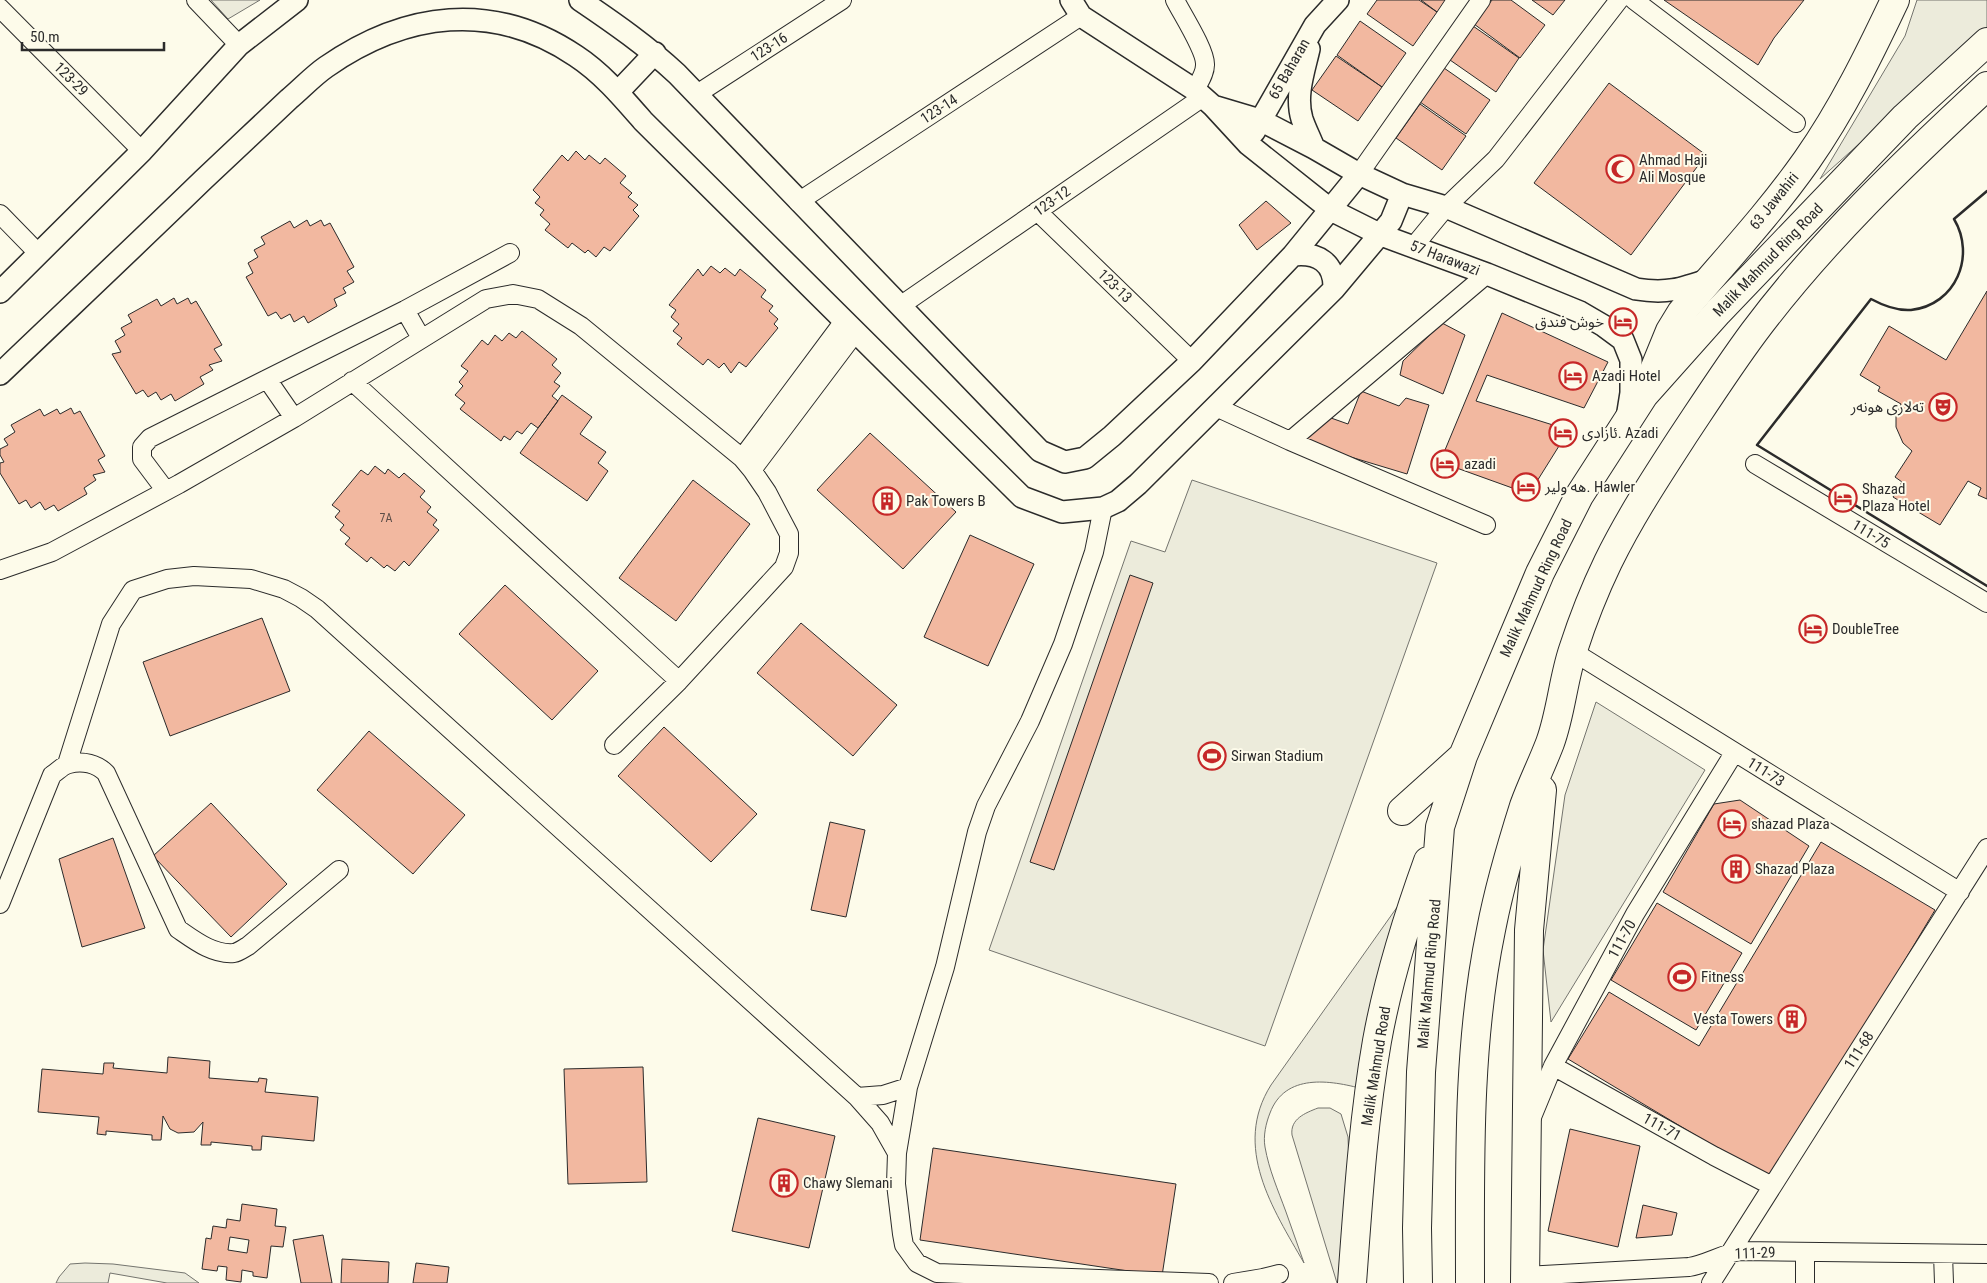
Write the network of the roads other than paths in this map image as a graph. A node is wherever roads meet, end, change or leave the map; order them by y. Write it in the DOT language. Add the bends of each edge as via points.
graph roads {
  1 [pos="196,0"];
  2 [pos="297,0"];
  3 [pos="581,0"];
  4 [pos="842,0"];
  5 [pos="1174,0"];
  6 [pos="1338,0"];
  7 [pos="1481,0"];
  8 [pos="1619,0"];
  9 [pos="1634,0"];
  10 [pos="1895,0"];
  11 [pos="0,8"];
  12 [pos="1076,8"];
  13 [pos="1315,26"];
  14 [pos="1987,42"];
  15 [pos="238,45"];
  16 [pos="654,53"];
  17 [pos="1987,86"];
  18 [pos="618,92"];
  19 [pos="697,94"];
  20 [pos="1203,98"];
  21 [pos="1260,120"];
  22 [pos="1796,123"];
  23 [pos="1248,144"];
  24 [pos="1314,148"];
  25 [pos="142,151"];
  26 [pos="1359,174"];
  27 [pos="1402,194"];
  28 [pos="798,202"];
  29 [pos="1446,208"];
  30 [pos="1331,210"];
  31 [pos="1037,211"];
  32 [pos="0,214"];
  33 [pos="1380,235"];
  34 [pos="1414,246"];
  35 [pos="510,253"];
  36 [pos="39,254"];
  37 [pos="1293,256"];
  38 [pos="1487,274"];
  39 [pos="1710,279"];
  40 [pos="1334,290"];
  41 [pos="0,292"];
  42 [pos="900,306"];
  43 [pos="405,310"];
  44 [pos="850,327"];
  45 [pos="421,338"];
  46 [pos="1192,360"];
  47 [pos="0,374"];
  48 [pos="267,380"];
  49 [pos="352,381"];
  50 [pos="1644,396"];
  51 [pos="1216,407"];
  52 [pos="294,418"];
  53 [pos="1626,422"];
  54 [pos="1290,441"];
  55 [pos="747,464"];
  56 [pos="1755,464"];
  57 [pos="166,490"];
  58 [pos="1104,508"];
  59 [pos="1486,525"];
  60 [pos="0,570"];
  61 [pos="1987,604"];
  62 [pos="1572,651"];
  63 [pos="679,681"];
  64 [pos="1551,741"];
  65 [pos="614,745"];
  66 [pos="1734,753"];
  67 [pos="1463,756"];
  68 [pos="68,764"];
  69 [pos="1402,811"];
  70 [pos="1440,827"];
  71 [pos="1987,848"];
  72 [pos="339,870"];
  73 [pos="1960,892"];
  74 [pos="0,904"];
  75 [pos="1553,1066"];
  76 [pos="908,1087"];
  77 [pos="857,1097"];
  78 [pos="1526,1133"];
  79 [pos="897,1153"];
  80 [pos="1772,1186"];
  81 [pos="1731,1252"];
  82 [pos="1805,1252"];
  83 [pos="1943,1254"];
  84 [pos="1987,1254"];
  85 [pos="1279,1274"];
  86 [pos="1525,1280"];
  87 [pos="1209,1283"];
  88 [pos="1233,1283"];
  89 [pos="1352,1283"];
  90 [pos="1418,1283"];
  91 [pos="1470,1283"];
  92 [pos="1711,1283"];
  93 [pos="1805,1283"];
  94 [pos="1944,1283"];
  1 -- 15 [label="street"];
  2 -- 15 [label="street"];
  3 -- 16 [label="street"];
  4 -- 19 [label="street, 123-16"];
  5 -- 20 [label="street" via="1206,64"];
  6 -- 13 [label="street, 65 Baharan"];
  7 -- 26 [label="street"];
  8 -- 29 [label="street" via="1496,159"];
  9 -- 22 [label="street"];
  10 -- 39 [label="main road, 63 Jawahiri" via="1859,76 1826,131 1784,191"];
  11 -- 25 [label="street, 123-29"];
  12 -- 20 [label="street, 57 Harawazi"];
  12 -- 28 [label="street, 123-14"];
  13 -- 21 [label="street, 65 Baharan"];
  13 -- 24 [label="street" via="1299,101"];
  14 -- 50 [label="main road, Malik Mahmud Ring Road" via="1905,117 1718,312"];
  15 -- 25 [label="street"];
  16 -- 18 [label="street"];
  16 -- 19 [label="street"];
  17 -- 62 [label="main road, Malik Mahmud Ring Road" via="1883,184 1753,332 1628,523 1607,564"];
  18 -- 44 [label="street" via="650,128"];
  18 -- 47 [label="street" via="576,56 530,30 509,24 448,18 420,23 366,42 324,67"];
  19 -- 28 [label="street"];
  20 -- 21 [label="street, 57 Harawazi"];
  20 -- 23 [label="street, 57 Harawazi"];
  20 -- 31 [label="street, 123-12"];
  21 -- 23 [label="street, 65 Baharan"];
  21 -- 24 [label="street, 57 Harawazi"];
  23 -- 30 [label="street, 57 Harawazi"];
  24 -- 26 [label="street, 57 Harawazi"];
  25 -- 36 [label="street"];
  26 -- 27 [label="street, 57 Harawazi"];
  26 -- 30 [label="street"];
  27 -- 29 [label="street, 57 Harawazi"];
  27 -- 33 [label="street" via="1391,221"];
  28 -- 42 [label="street"];
  29 -- 34 [label="street"];
  29 -- 39 [label="street, 57 Harawazi" via="1636,289 1670,291"];
  30 -- 33 [label="street, 57 Harawazi"];
  30 -- 37 [label="street"];
  31 -- 42 [label="street, 123-12"];
  31 -- 46 [label="street, 123-13"];
  32 -- 36 [label="street"];
  33 -- 34 [label="street, 57 Harawazi"];
  33 -- 40 [label="street"];
  34 -- 38 [label="street, 57 Harawazi"];
  35 -- 43 [label="street"];
  36 -- 41 [label="street"];
  37 -- 40 [label="street" via="1306,254 1328,266 1335,277"];
  37 -- 46 [label="street"];
  38 -- 53 [label="street, 57 Harawazi" via="1580,312 1623,340 1631,360 1632,377"];
  38 -- 54 [label="street"];
  39 -- 50 [label="main road, 63 Jawahiri" via="1670,330"];
  40 -- 51 [label="street"];
  42 -- 46 [label="street" via="1040,452 1064,462 1085,458"];
  43 -- 45 [label="street"];
  43 -- 48 [label="street"];
  44 -- 55 [label="street"];
  44 -- 58 [label="street" via="1022,498 1062,512"];
  45 -- 49 [label="street"];
  45 -- 55 [label="street" via="486,299 513,294 538,299 581,326"];
  48 -- 52 [label="street"];
  48 -- 57 [label="street" via="150,438 142,447 142,459"];
  49 -- 52 [label="street"];
  49 -- 63 [label="street"];
  50 -- 53 [label="main road, Malik Mahmud Ring Road"];
  51 -- 54 [label="street"];
  51 -- 58 [label="street" via="1138,484"];
  52 -- 57 [label="street"];
  53 -- 67 [label="main road, Malik Mahmud Ring Road" via="1579,496 1540,573"];
  54 -- 59 [label="street"];
  55 -- 63 [label="street" via="767,492 789,534 789,553 784,567"];
  56 -- 61 [label="street, 111-75"];
  57 -- 60 [label="street" via="52,552"];
  58 -- 76 [label="street" via="1092,561 1063,644 1030,721 986,806 977,832 945,967"];
  62 -- 64 [label="main road, Malik Mahmud Ring Road"];
  62 -- 66 [label="street, 111-73"];
  63 -- 65 [label="street"];
  64 -- 78 [label="main road" via="1541,798 1529,930"];
  64 -- 91 [label="main road, Malik Mahmud Ring Road" via="1524,805 1490,931 1472,1090"];
  66 -- 73 [label="street, 111-73"];
  66 -- 75 [label="street, 111-70" via="1636,914"];
  67 -- 69 [label="main road"];
  67 -- 70 [label="main road, Malik Mahmud Ring Road"];
  68 -- 72 [label="street" via="99,766 106,774 178,929 199,944 236,953"];
  68 -- 74 [label="street" via="52,775"];
  68 -- 77 [label="street" via="111,624 133,590 167,578 194,576 251,579 284,589 317,609"];
  70 -- 89 [label="main road, Malik Mahmud Road" via="1414,899 1377,1040 1361,1168"];
  70 -- 90 [label="main road, Malik Mahmud Ring Road" via="1421,1072"];
  71 -- 73 [label="street, 111-68"];
  73 -- 80 [label="street, 111-68"];
  75 -- 78 [label="street, 111-70"];
  75 -- 80 [label="street, 111-71"];
  76 -- 77 [label="street" via="883,1095"];
  76 -- 79 [label="street"];
  77 -- 79 [label="street" via="880,1123"];
  78 -- 86 [label="main road"];
  79 -- 87 [label="street" via="898,1209 904,1245 917,1263 926,1269 948,1274"];
  80 -- 81 [label="street, 111-68"];
  81 -- 82 [label="street, 111-29"];
  81 -- 86 [label="street, 111-29" via="1708,1263 1689,1267"];
  81 -- 92 [label="street, 111-68"];
  82 -- 83 [label="street, 111-29"];
  82 -- 93 [label="street"];
  83 -- 84 [label="street, 111-29"];
  83 -- 94 [label="street"];
  85 -- 88 [label="street"];
}
